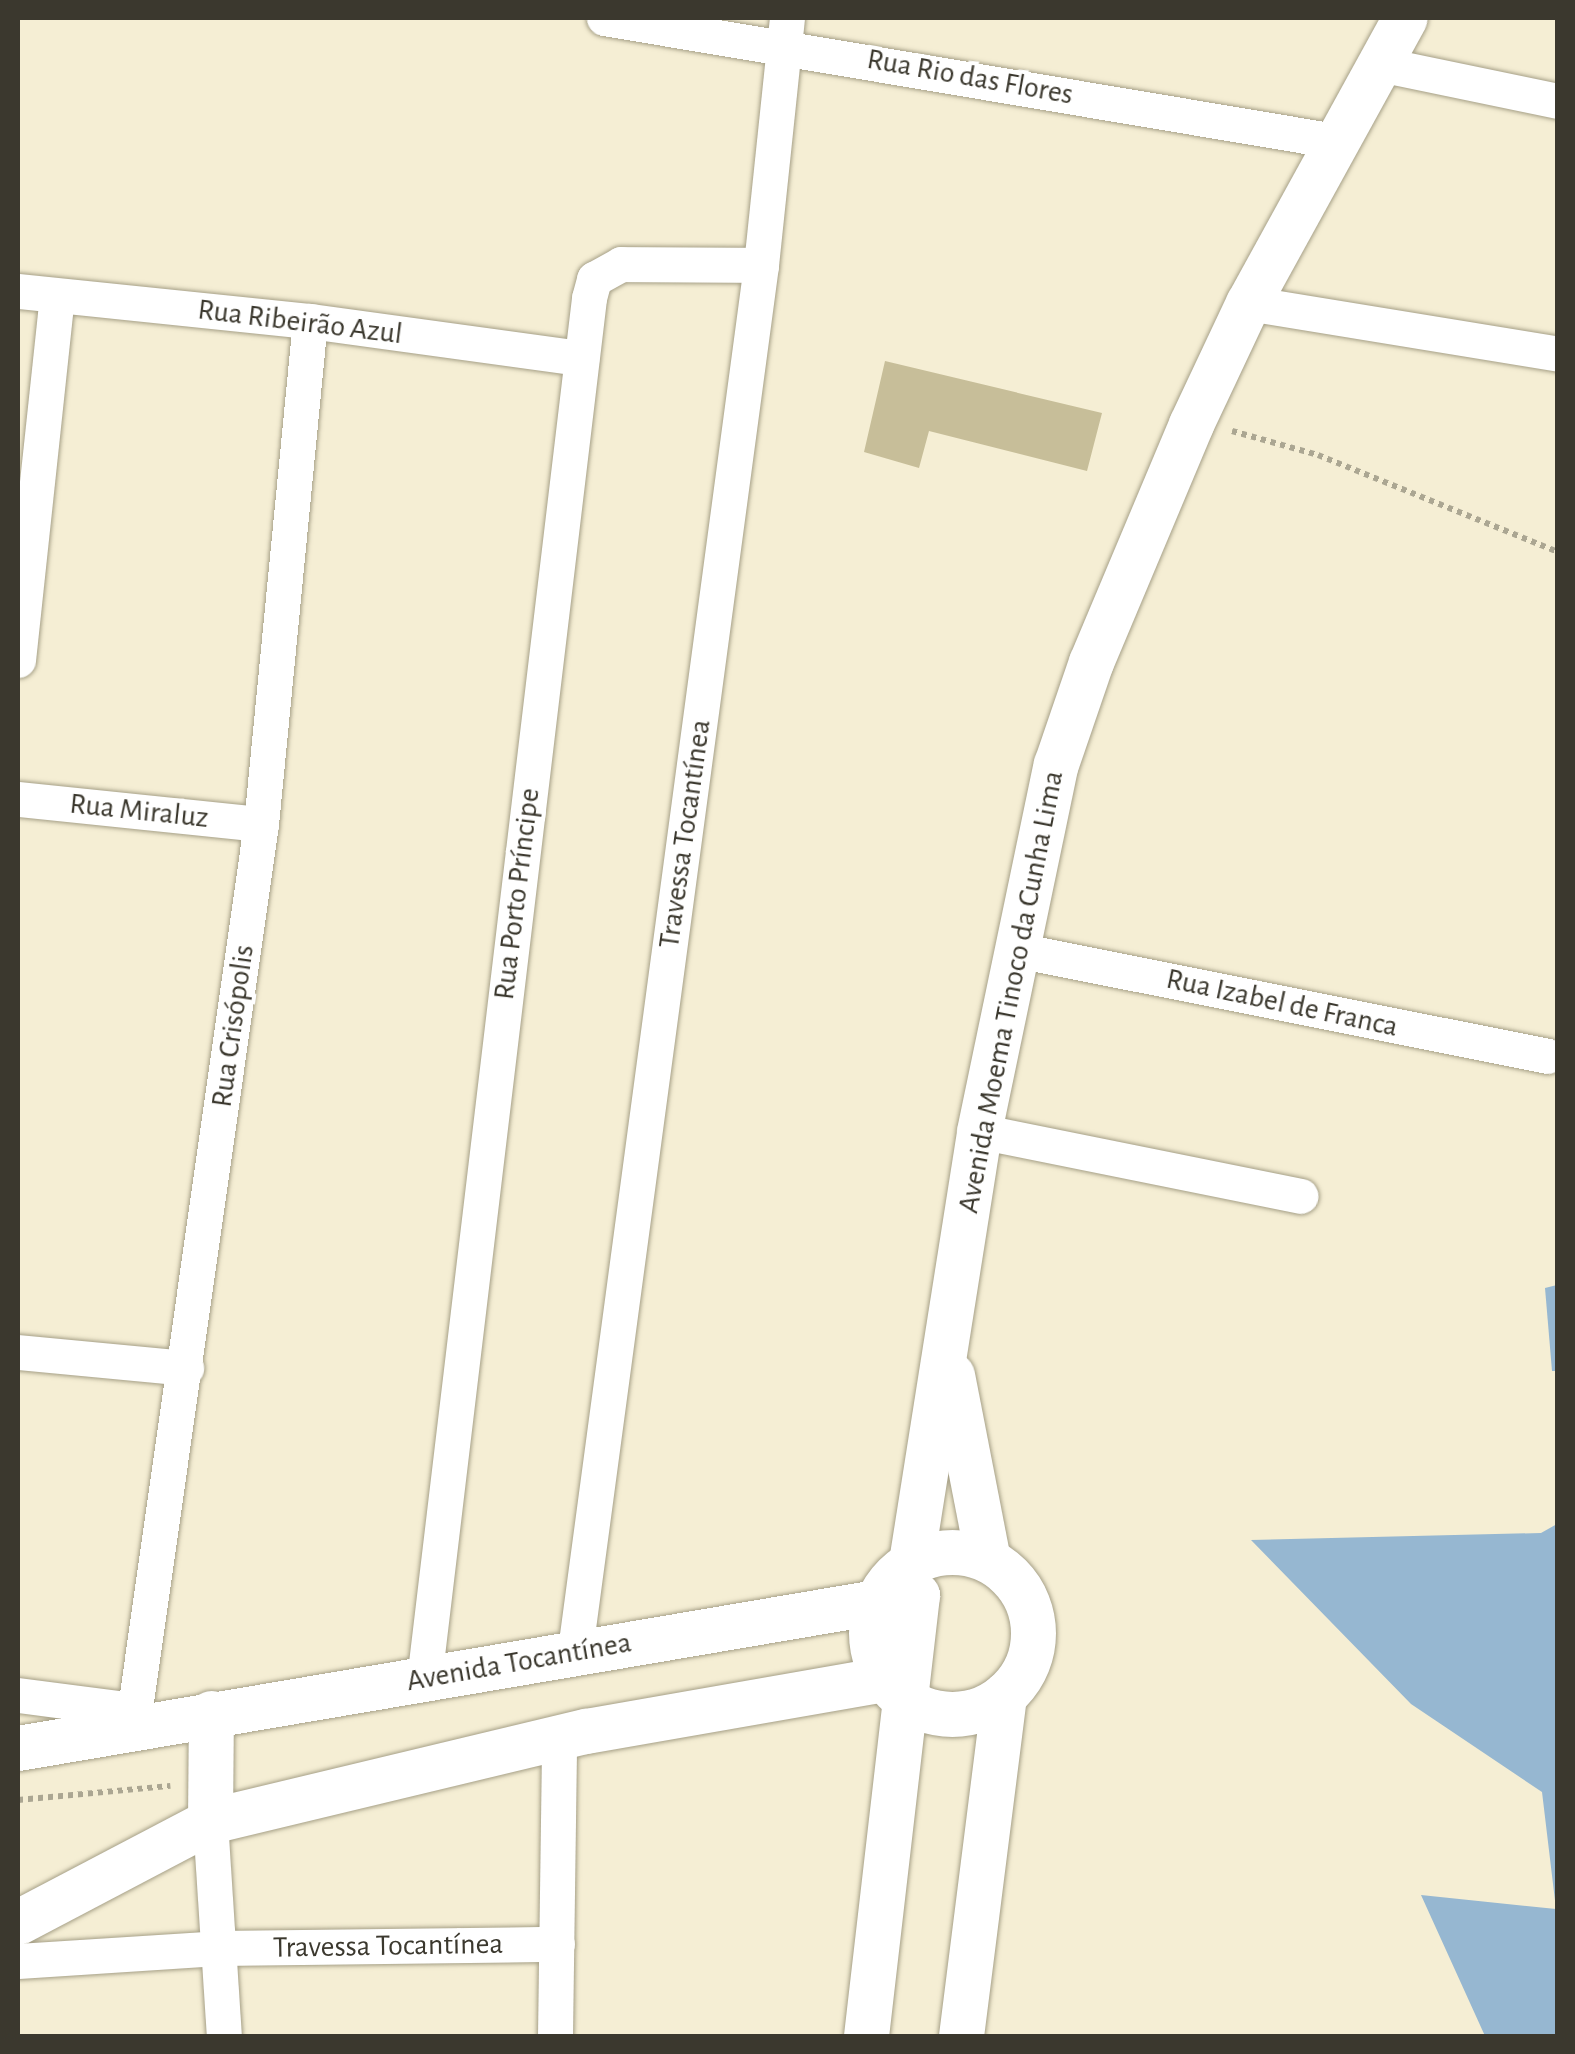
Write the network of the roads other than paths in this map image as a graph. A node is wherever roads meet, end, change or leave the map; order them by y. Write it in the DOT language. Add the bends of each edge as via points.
graph roads {
  1 [pos="604,18"];
  2 [pos="1405,18"];
  3 [pos="786,31"];
  4 [pos="1379,64"];
  5 [pos="1558,100"];
  6 [pos="1336,141"];
  7 [pos="761,264"];
  8 [pos="18,291"];
  9 [pos="57,296"];
  10 [pos="1248,302"];
  11 [pos="310,320"];
  12 [pos="1558,354"];
  13 [pos="581,358"];
  14 [pos="18,660"];
  15 [pos="18,800"];
  16 [pos="262,824"];
  17 [pos="1017,950"];
  18 [pos="1548,1056"];
  19 [pos="978,1131"];
  20 [pos="1300,1196"];
  21 [pos="946,1344"];
  22 [pos="18,1352"];
  23 [pos="186,1368"];
  24 [pos="988,1560"];
  25 [pos="912,1562"];
  26 [pos="877,1602"];
  27 [pos="575,1650"];
  28 [pos="424,1680"];
  29 [pos="895,1689"];
  30 [pos="1004,1695"];
  31 [pos="18,1696"];
  32 [pos="211,1713"];
  33 [pos="133,1719"];
  34 [pos="559,1737"];
  35 [pos="18,1748"];
  36 [pos="210,1801"];
  37 [pos="18,1922"];
  38 [pos="557,1944"];
  39 [pos="218,1948"];
  40 [pos="18,1961"];
  41 [pos="224,2036"];
  42 [pos="555,2036"];
  43 [pos="866,2036"];
  44 [pos="961,2036"];
  1 -- 3 [label="street, Rua Rio das Flores"];
  2 -- 4 [label="main road, Avenida Moema Tinoco da Cunha Lima"];
  3 -- 6 [label="street, Rua Rio das Flores"];
  3 -- 7 [label="street, Travessa Tocantínea"];
  4 -- 5 [label="street"];
  4 -- 6 [label="main road, Avenida Moema Tinoco da Cunha Lima"];
  6 -- 10 [label="main road, Avenida Moema Tinoco da Cunha Lima"];
  7 -- 13 [label="street, Rua Porto Príncipe" via="604,269 588,298"];
  7 -- 27 [label="street, Travessa Tocantínea"];
  8 -- 9 [label="street, Rua Ribeirão Azul"];
  9 -- 11 [label="street, Rua Ribeirão Azul"];
  9 -- 14 [label="street"];
  10 -- 12 [label="street"];
  10 -- 17 [label="main road, Avenida Moema Tinoco da Cunha Lima" via="1091,662 1056,764"];
  11 -- 13 [label="street, Rua Ribeirão Azul"];
  11 -- 16 [label="street, Rua Crisópolis"];
  13 -- 28 [label="street, Rua Porto Príncipe"];
  15 -- 16 [label="street, Rua Miraluz"];
  16 -- 23 [label="street, Rua Crisópolis"];
  17 -- 18 [label="street, Rua Izabel de Franca"];
  17 -- 19 [label="main road, Avenida Moema Tinoco da Cunha Lima"];
  19 -- 20 [label="street"];
  19 -- 21 [label="main road, Avenida Moema Tinoco da Cunha Lima"];
  21 -- 24 [label="main road"];
  21 -- 25 [label="main road, Avenida Moema Tinoco da Cunha Lima"];
  22 -- 23 [label="street"];
  23 -- 33 [label="street, Rua Crisópolis"];
  24 -- 25 [label="main road" via="936,1552"];
  24 -- 30 [label="main road" via="1010,1576 1032,1624 1022,1675"];
  25 -- 26 [label="main road"];
  26 -- 27 [label="main road, Avenida Tocantínea"];
  26 -- 29 [label="main road, Avenida Tocantínea" via="917,1595"];
  27 -- 28 [label="main road, Avenida Tocantínea"];
  28 -- 32 [label="main road, Avenida Tocantínea"];
  29 -- 30 [label="main road" via="955,1714"];
  29 -- 34 [label="main road"];
  29 -- 43 [label="main road"];
  30 -- 44 [label="main road"];
  31 -- 33 [label="street"];
  32 -- 33 [label="main road, Avenida Tocantínea"];
  32 -- 36 [label="main road"];
  33 -- 35 [label="main road, Avenida Tocantínea"];
  34 -- 36 [label="main road"];
  34 -- 38 [label="street"];
  36 -- 37 [label="main road"];
  36 -- 39 [label="street"];
  38 -- 39 [label="street, Travessa Tocantínea"];
  38 -- 42 [label="street"];
  39 -- 40 [label="street, Travessa Tocantínea"];
  39 -- 41 [label="street"];
}
